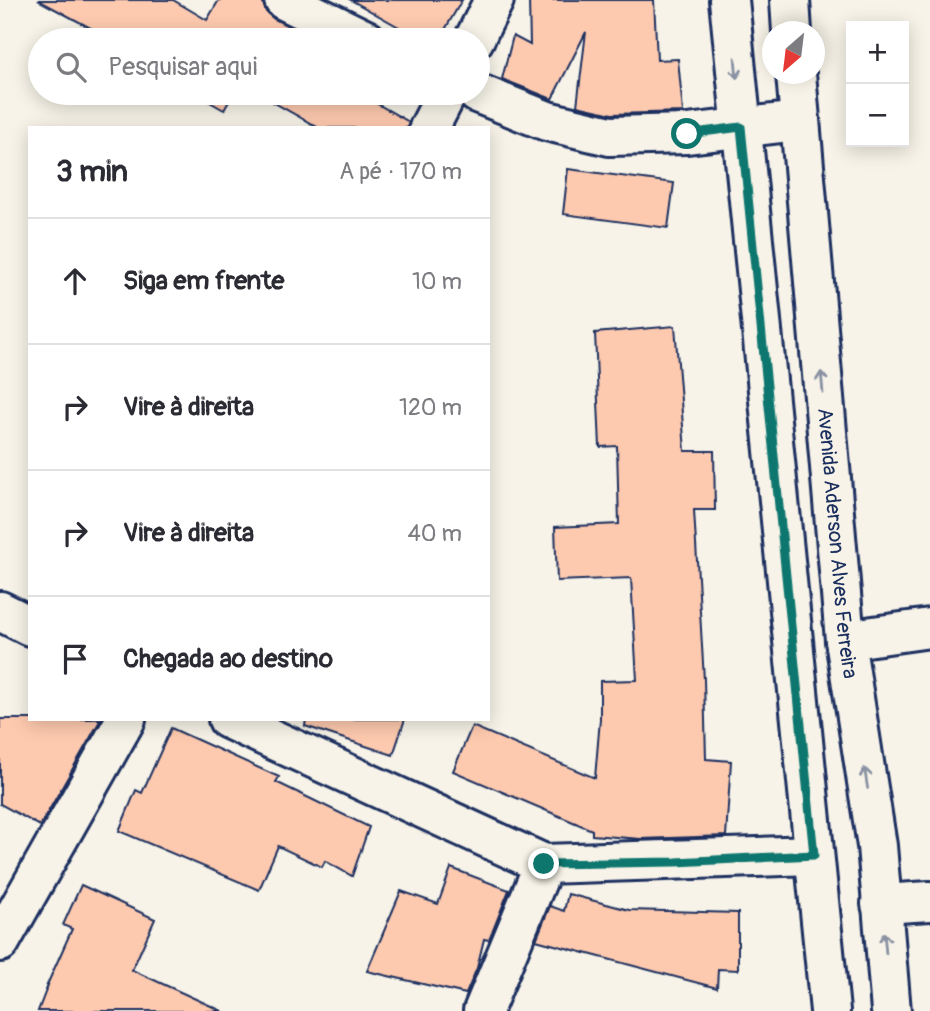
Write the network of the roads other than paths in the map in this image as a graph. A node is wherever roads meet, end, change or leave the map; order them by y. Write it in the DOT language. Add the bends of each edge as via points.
graph roads {
  1 [pos="284,0"];
  2 [pos="494,0"];
  3 [pos="729,0"];
  4 [pos="790,0"];
  5 [pos="791,21"];
  6 [pos="341,28"];
  7 [pos="480,28"];
  8 [pos="797,84"];
  9 [pos="490,98"];
  10 [pos="441,105"];
  11 [pos="799,121"];
  12 [pos="430,126"];
  13 [pos="741,127"];
  14 [pos="0,611"];
  15 [pos="28,625"];
  16 [pos="930,628"];
  17 [pos="845,640"];
  18 [pos="125,721"];
  19 [pos="232,721"];
  20 [pos="814,855"];
  21 [pos="544,864"];
  22 [pos="930,901"];
  23 [pos="881,904"];
  24 [pos="0,942"];
  25 [pos="483,1011"];
  26 [pos="830,1011"];
  27 [pos="891,1011"];
  1 -- 6 [label="main road"];
  2 -- 7 [label="main road"];
  3 -- 13 [label="main road, one-way"];
  4 -- 5 [label="main road"];
  8 -- 11 [label="main road, Avenida Aderson Alves Ferreira"];
  9 -- 13 [label="main road" via="547,121 610,136"];
  10 -- 12 [label="main road"];
  11 -- 13 [label="main road"];
  17 -- 11 [label="main road, Avenida Aderson Alves Ferreira, one-way"];
  13 -- 20 [label="main road"];
  14 -- 15 [label="main road"];
  16 -- 17 [label="main road"];
  23 -- 17 [label="main road, Avenida Aderson Alves Ferreira, one-way" via="877,846"];
  18 -- 24 [label="main road"];
  19 -- 21 [label="main road"];
  20 -- 21 [label="main road"];
  20 -- 26 [label="main road"];
  21 -- 25 [label="main road"];
  22 -- 23 [label="main road"];
  27 -- 23 [label="main road, Avenida Aderson Alves Ferreira, one-way"];
}
